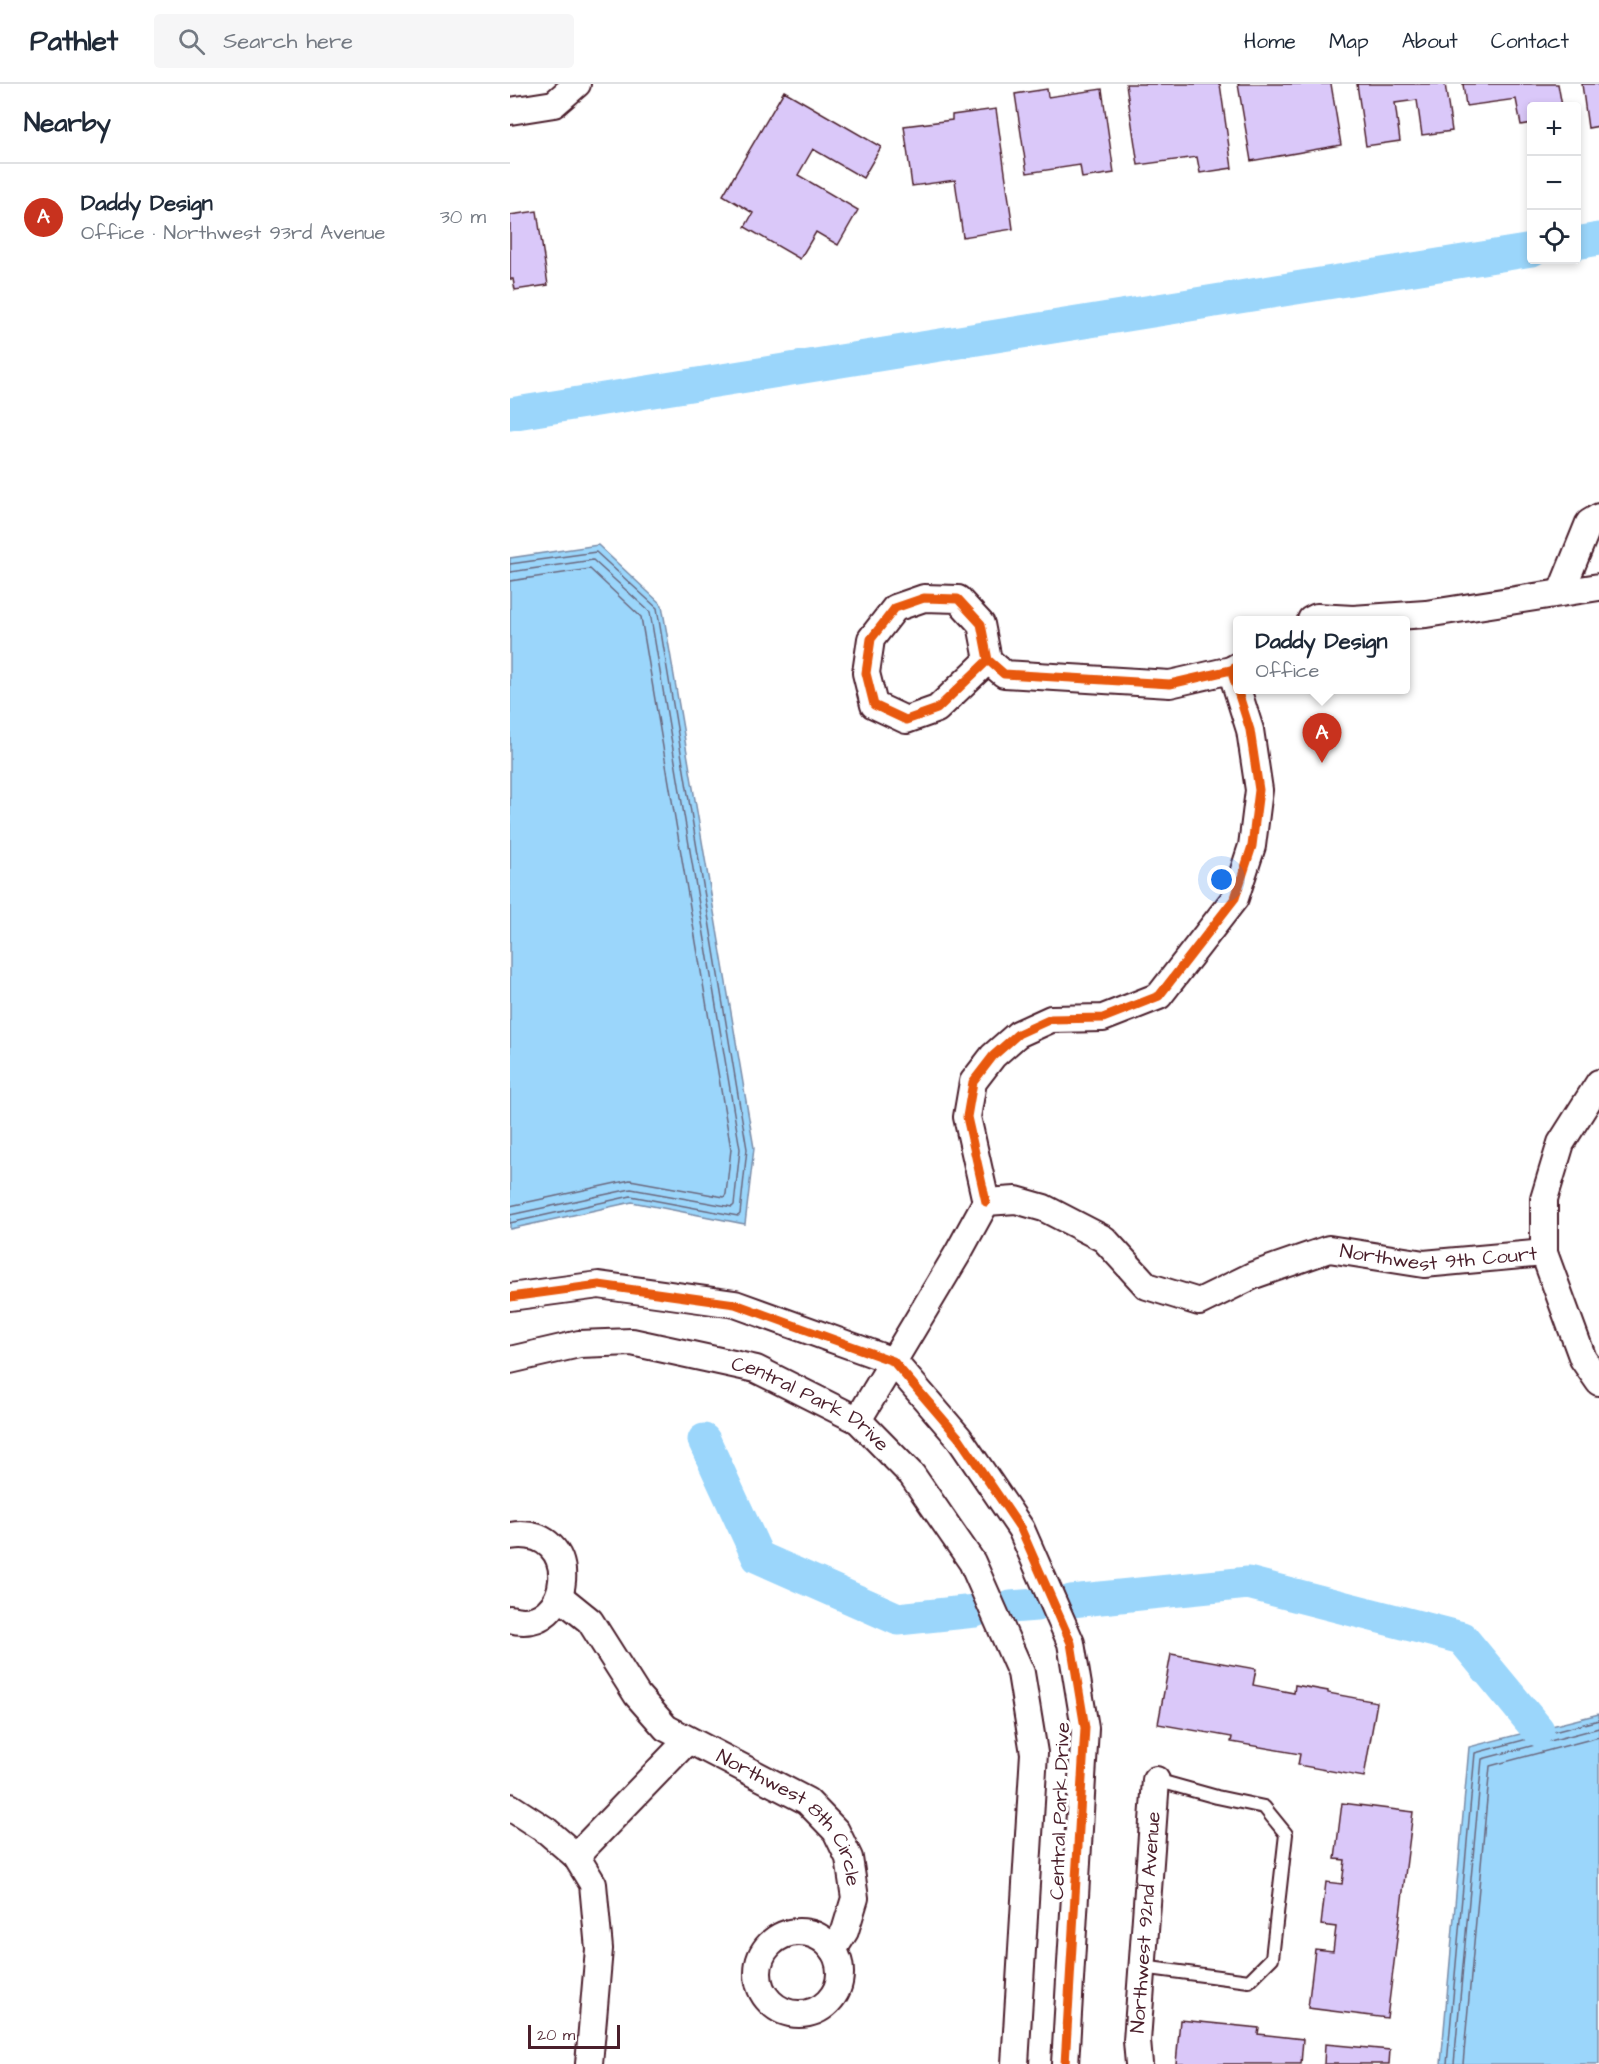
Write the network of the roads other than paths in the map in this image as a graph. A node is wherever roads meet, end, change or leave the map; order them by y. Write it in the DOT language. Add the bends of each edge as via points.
graph roads {
  1 [pos="577,84"];
  2 [pos="510,111"];
  3 [pos="1599,517"];
  4 [pos="1599,588"];
  5 [pos="1561,592"];
  6 [pos="1402,616"];
  7 [pos="988,660"];
  8 [pos="1233,668"];
  9 [pos="1241,694"];
  10 [pos="1599,1083"];
  11 [pos="986,1202"];
  12 [pos="1544,1253"];
  13 [pos="510,1297"];
  14 [pos="510,1360"];
  15 [pos="893,1361"];
  16 [pos="1599,1382"];
  17 [pos="858,1420"];
  18 [pos="510,1536"];
  19 [pos="559,1596"];
  20 [pos="510,1619"];
  21 [pos="688,1740"];
  22 [pos="1156,1780"];
  23 [pos="510,1807"];
  24 [pos="576,1856"];
  25 [pos="833,1950"];
  26 [pos="1142,1967"];
  27 [pos="589,2064"];
  28 [pos="1016,2064"];
  29 [pos="1065,2064"];
  30 [pos="1139,2064"];
  1 -- 2 [label="street" via="554,104"];
  3 -- 5 [label="street" via="1589,523"];
  4 -- 5 [label="street"];
  5 -- 6 [label="street"];
  7 -- 7 [label="street" via="937,709 906,720 874,705 866,673 871,639 895,608 924,598 958,599 981,624"];
  7 -- 8 [label="street" via="1004,674 1170,684"];
  9 -- 11 [label="street" via="1259,790 1252,846 1235,898 1159,996 1103,1018 1051,1019 1018,1034 993,1056 973,1082 967,1117"];
  10 -- 12 [label="street" via="1561,1143 1544,1199"];
  11 -- 12 [label="street, Northwest 9th Court" via="1016,1200 1044,1208 1104,1239 1147,1286 1198,1302 1254,1275 1329,1249 1424,1264"];
  11 -- 15 [label="street"];
  12 -- 16 [label="street, Northwest 9th Court" via="1583,1359"];
  13 -- 15 [label="street, Central Park Drive" via="599,1285 735,1304"];
  14 -- 17 [label="street, Central Park Drive" via="579,1344 632,1341 756,1368"];
  15 -- 17 [label="street"];
  15 -- 29 [label="street, Central Park Drive" via="959,1438 1021,1529 1071,1643 1085,1728"];
  17 -- 28 [label="street, Central Park Drive" via="912,1475 972,1562 1021,1672 1034,1753"];
  18 -- 19 [label="street" via="539,1538 552,1548 561,1563 564,1580"];
  19 -- 20 [label="street" via="549,1610 534,1619"];
  19 -- 21 [label="street, Northwest 8th Circle" via="590,1621 638,1695 666,1728"];
  21 -- 24 [label="street, Northwest 8th Circle"];
  21 -- 25 [label="street, Northwest 8th Circle" via="807,1801 836,1831 849,1857 855,1898 845,1931"];
  22 -- 26 [label="street, Northwest 92nd Avenue"];
  22 -- 26 [label="lane" via="1264,1808 1287,1834 1272,1958 1249,1981"];
  23 -- 24 [label="street"];
  24 -- 27 [label="street" via="593,1884 599,1949"];
  26 -- 30 [label="street, Northwest 92nd Avenue"];
}
